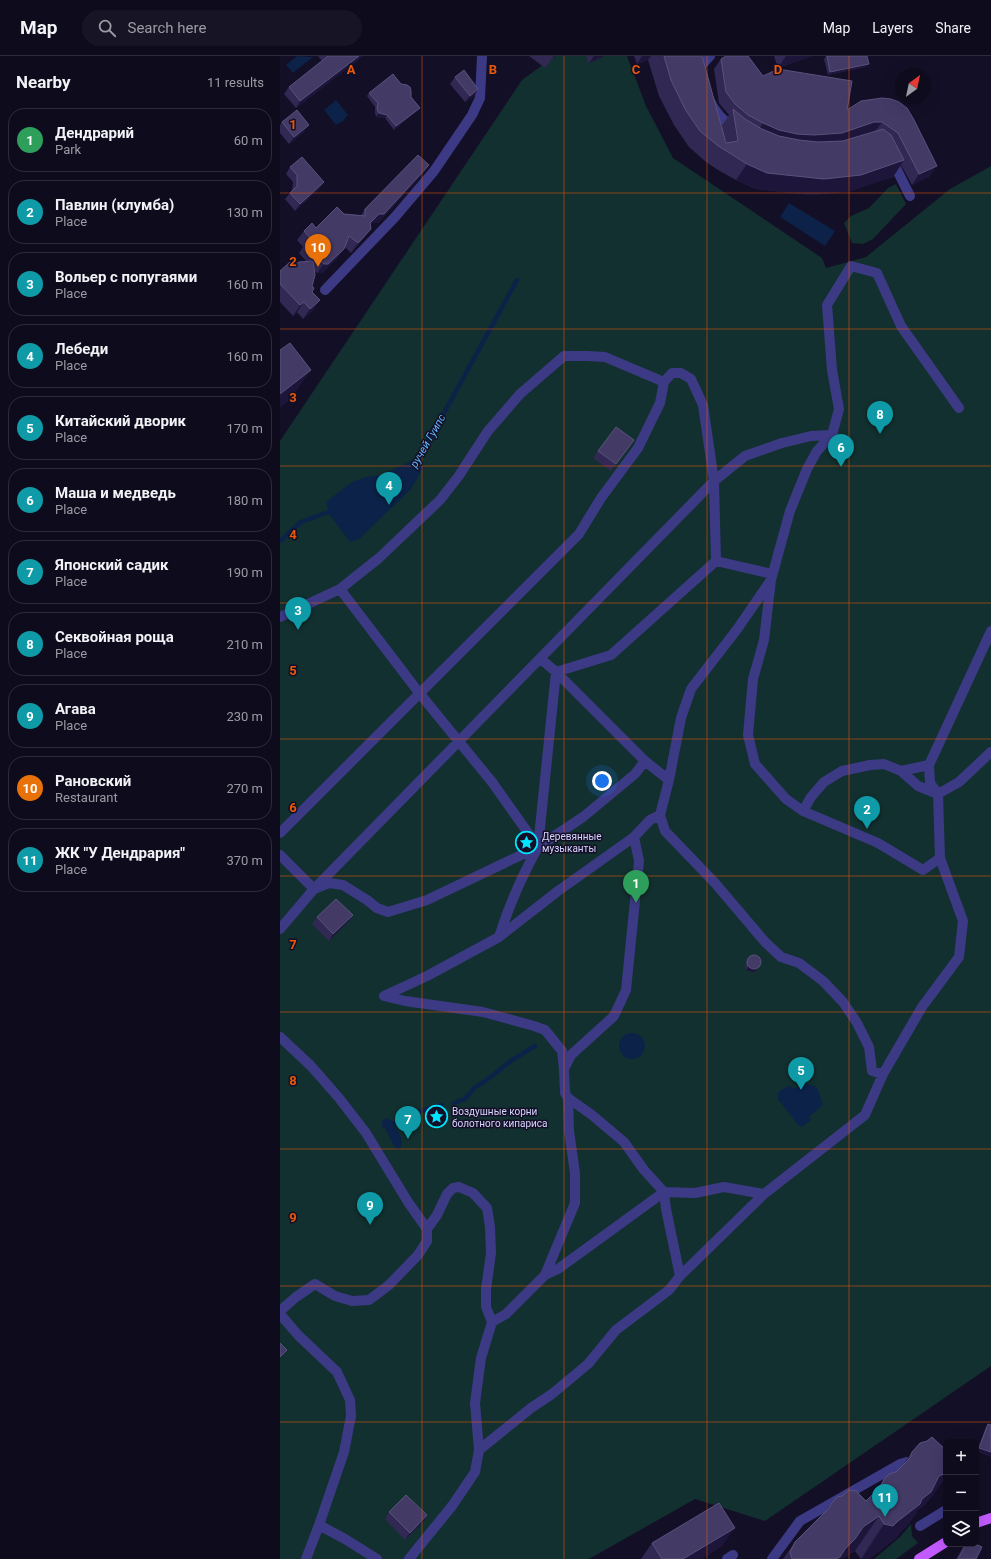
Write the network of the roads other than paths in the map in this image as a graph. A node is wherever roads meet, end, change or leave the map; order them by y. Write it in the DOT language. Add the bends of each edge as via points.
graph roads {
  1 [pos="482,56"];
  2 [pos="710,56"];
  3 [pos="702,80"];
  4 [pos="706,93"];
  5 [pos="745,135"];
  6 [pos="885,147"];
  7 [pos="910,196"];
  8 [pos="325,290"];
  9 [pos="664,382"];
  10 [pos="959,408"];
  11 [pos="832,435"];
  12 [pos="714,481"];
  13 [pos="716,561"];
  14 [pos="772,577"];
  15 [pos="340,589"];
  16 [pos="280,617"];
  17 [pos="991,631"];
  18 [pos="540,660"];
  19 [pos="556,672"];
  20 [pos="420,694"];
  21 [pos="459,741"];
  22 [pos="991,752"];
  23 [pos="645,761"];
  24 [pos="929,765"];
  25 [pos="901,771"];
  26 [pos="669,780"];
  27 [pos="938,794"];
  28 [pos="803,811"];
  29 [pos="660,816"];
  30 [pos="280,833"];
  31 [pos="634,837"];
  32 [pos="538,847"];
  33 [pos="280,855"];
  34 [pos="940,858"];
  35 [pos="314,889"];
  36 [pos="280,929"];
  37 [pos="499,937"];
  38 [pos="280,1037"];
  39 [pos="564,1069"];
  40 [pos="883,1074"];
  41 [pos="568,1098"];
  42 [pos="664,1192"];
  43 [pos="764,1194"];
  44 [pos="427,1229"];
  45 [pos="545,1275"];
  46 [pos="680,1276"];
  47 [pos="280,1312"];
  48 [pos="492,1322"];
  49 [pos="480,1450"];
  50 [pos="927,1465"];
  51 [pos="944,1511"];
  52 [pos="991,1518"];
  53 [pos="979,1522"];
  54 [pos="319,1525"];
  55 [pos="920,1526"];
  56 [pos="943,1544"];
  57 [pos="306,1559"];
  58 [pos="377,1559"];
  59 [pos="409,1559"];
  60 [pos="772,1559"];
  61 [pos="919,1559"];
  1 -- 8 [label="lane" via="480,98 472,115 434,171"];
  2 -- 3 [label="lane" via="700,67"];
  4 -- 5 [label="lane" via="713,107 729,125"];
  6 -- 7 [label="lane"];
  9 -- 12 [label="lane" via="672,373 681,373 691,379 704,405"];
  9 -- 15 [label="lane" via="605,357 564,356 520,394 488,431 440,500 379,558"];
  9 -- 20 [label="lane" via="660,402 638,448 601,498 579,534"];
  10 -- 11 [label="lane" via="901,326 877,273 851,266 827,305 832,370 839,409"];
  11 -- 12 [label="lane" via="811,436 782,443 745,456"];
  11 -- 14 [label="lane" via="817,451 807,469 790,511"];
  12 -- 13 [label="lane"];
  12 -- 18 [label="lane"];
  13 -- 14 [label="lane"];
  13 -- 19 [label="lane" via="611,655"];
  14 -- 26 [label="lane" via="738,628 691,689 681,718"];
  14 -- 28 [label="lane" via="764,640 753,679 748,735 755,764 786,799"];
  15 -- 16 [label="lane"];
  15 -- 20 [label="lane"];
  17 -- 24 [label="lane"];
  18 -- 19 [label="lane"];
  18 -- 21 [label="lane"];
  19 -- 23 [label="lane"];
  19 -- 32 [label="lane"];
  20 -- 21 [label="lane"];
  20 -- 30 [label="lane"];
  21 -- 32 [label="lane"];
  21 -- 35 [label="lane"];
  22 -- 27 [label="lane" via="959,782"];
  23 -- 26 [label="lane"];
  23 -- 32 [label="lane" via="635,774 583,818"];
  24 -- 25 [label="lane"];
  24 -- 27 [label="lane" via="930,783"];
  25 -- 27 [label="lane" via="918,786"];
  25 -- 28 [label="lane" via="884,764 842,771 824,782"];
  26 -- 29 [label="lane"];
  27 -- 34 [label="lane"];
  28 -- 34 [label="lane" via="878,843 923,870"];
  29 -- 31 [label="lane" via="650,820"];
  29 -- 40 [label="lane" via="665,831 715,883 765,942 781,957 799,963 823,981 843,1002 869,1047 872,1071"];
  31 -- 37 [label="lane"];
  31 -- 39 [label="lane" via="639,861 626,990 614,1016 571,1056"];
  32 -- 35 [label="lane" via="427,900 388,912 377,908 343,885 329,883"];
  32 -- 37 [label="lane" via="510,903"];
  33 -- 35 [label="lane"];
  34 -- 40 [label="lane" via="963,921 959,957 922,1007"];
  35 -- 36 [label="lane"];
  37 -- 39 [label="lane" via="384,996 483,1012 545,1030 562,1050"];
  38 -- 44 [label="lane" via="311,1066 366,1132"];
  39 -- 41 [label="lane" via="565,1093"];
  40 -- 43 [label="lane" via="865,1115"];
  41 -- 42 [label="lane" via="624,1142"];
  41 -- 45 [label="lane" via="575,1172 575,1203"];
  42 -- 43 [label="lane" via="695,1193 724,1187"];
  42 -- 45 [label="lane" via="558,1269"];
  42 -- 46 [label="lane"];
  43 -- 46 [label="lane"];
  44 -- 47 [label="lane" via="427,1241 418,1255 389,1285 369,1300 352,1301 335,1296 316,1284 296,1297"];
  44 -- 48 [label="lane" via="453,1188 459,1187 473,1193 487,1208 491,1253 486,1307"];
  45 -- 48 [label="lane" via="506,1314"];
  46 -- 49 [label="lane" via="669,1290 616,1330 588,1364"];
  47 -- 54 [label="lane" via="298,1335 337,1372 350,1400 351,1416 344,1452"];
  48 -- 49 [label="lane" via="482,1358 475,1403"];
  49 -- 59 [label="lane" via="475,1472 456,1501"];
  50 -- 60 [label="lane" via="907,1462 900,1464 800,1521"];
  51 -- 55 [label="lane"];
  52 -- 53 [label="main road"];
  54 -- 57 [label="lane"];
  54 -- 58 [label="lane"];
  56 -- 61 [label="main road"];
}
